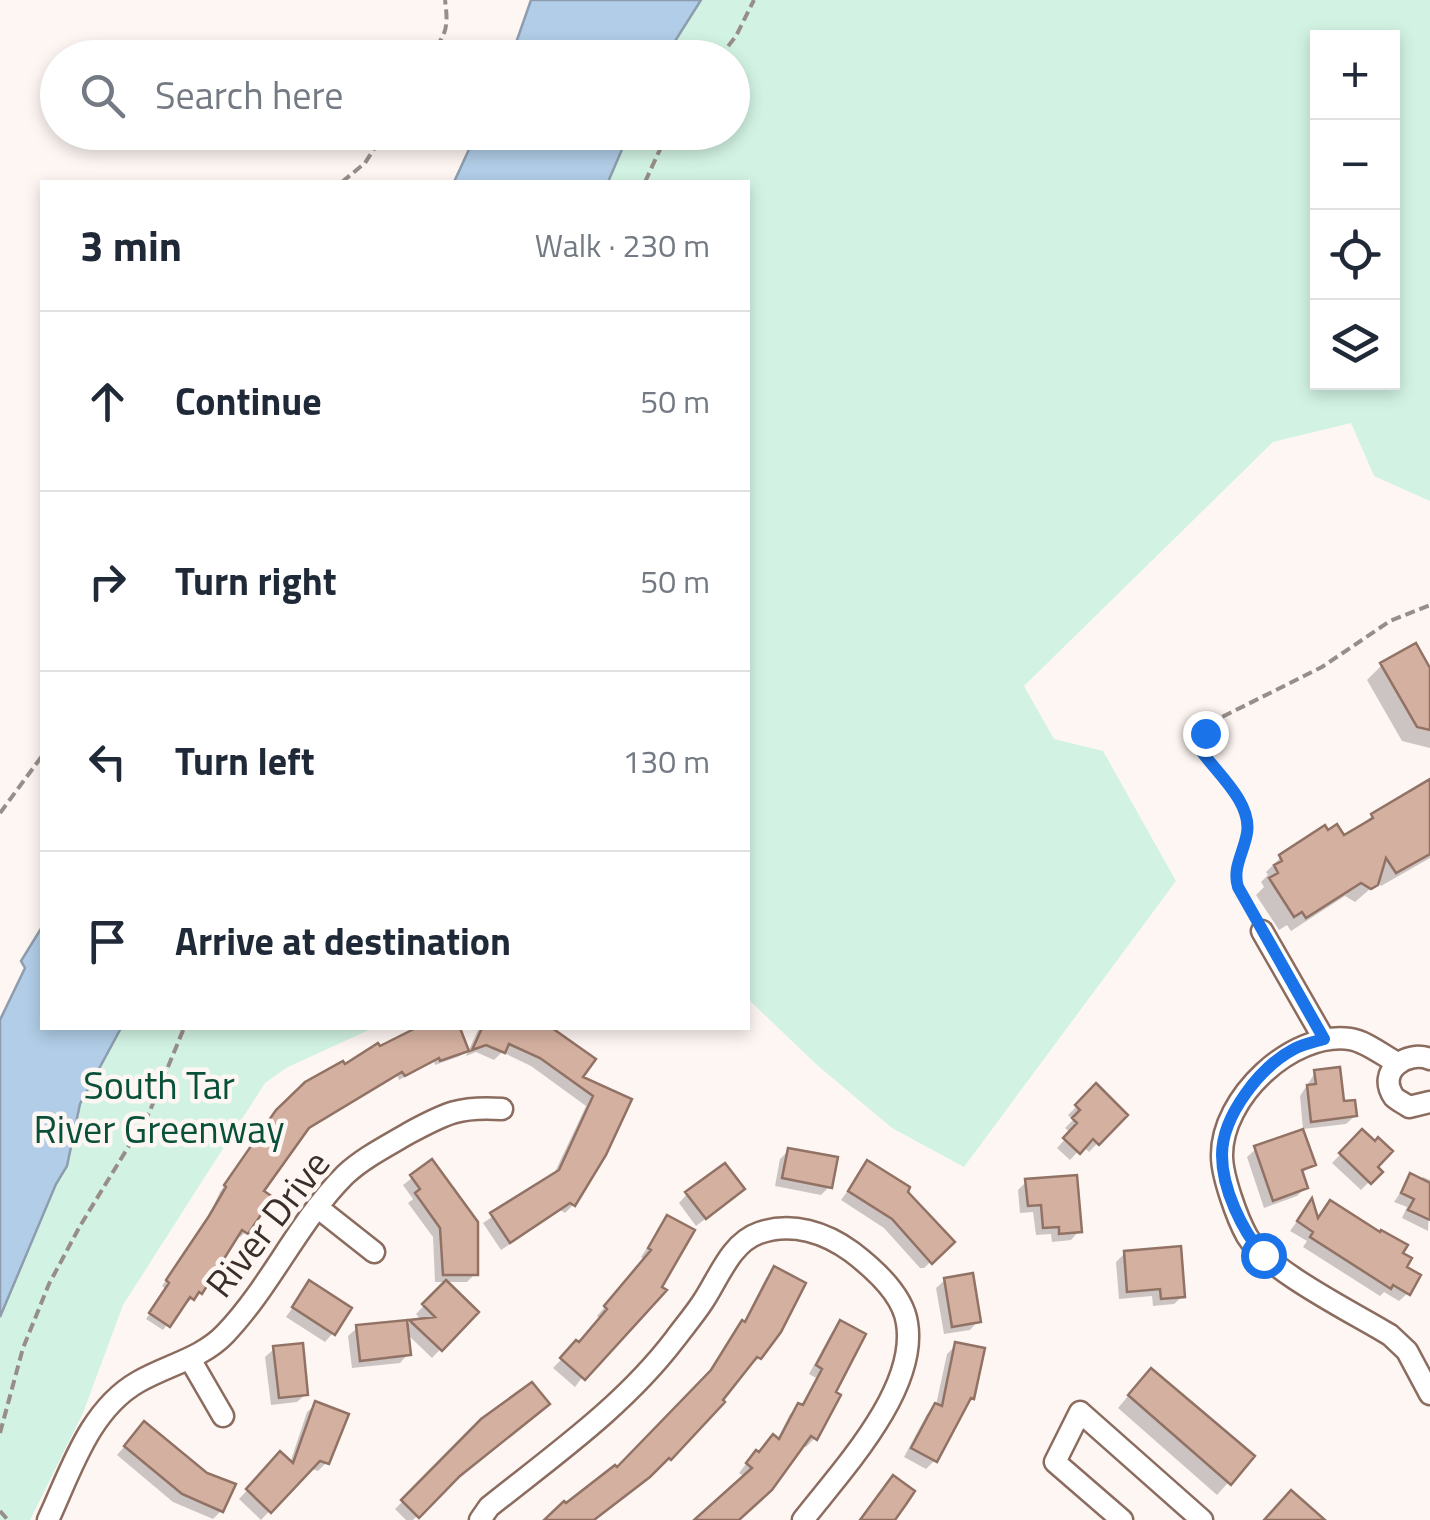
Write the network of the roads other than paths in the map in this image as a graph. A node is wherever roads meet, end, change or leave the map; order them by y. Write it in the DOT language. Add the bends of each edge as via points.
graph roads {
  1 [pos="1262,931"];
  2 [pos="1324,1039"];
  3 [pos="1430,1059"];
  4 [pos="1397,1063"];
  5 [pos="1424,1104"];
  6 [pos="502,1109"];
  7 [pos="1430,1124"];
  8 [pos="317,1207"];
  9 [pos="374,1252"];
  10 [pos="190,1359"];
  11 [pos="1430,1394"];
  12 [pos="224,1416"];
  13 [pos="48,1520"];
  14 [pos="480,1520"];
  15 [pos="803,1520"];
  16 [pos="1122,1520"];
  17 [pos="1202,1520"];
  1 -- 2 [label="street"];
  2 -- 4 [label="street" via="1354,1039"];
  2 -- 11 [label="street" via="1295,1048 1247,1092 1225,1134 1225,1176 1246,1236 1263,1255 1390,1335 1407,1351"];
  3 -- 4 [label="street" via="1408,1056"];
  4 -- 5 [label="street" via="1390,1079 1394,1096 1409,1107"];
  5 -- 7 [label="street"];
  6 -- 8 [label="street, River Drive" via="452,1110 377,1151"];
  8 -- 9 [label="street"];
  8 -- 10 [label="street, River Drive" via="240,1318"];
  10 -- 12 [label="street"];
  10 -- 13 [label="street, River Drive" via="138,1382 98,1417"];
  14 -- 15 [label="street" via="594,1425 667,1349 729,1257 758,1233 805,1228 860,1258 895,1294 907,1322 905,1362 887,1404"];
  16 -- 17 [label="street" via="1055,1462 1080,1412"];
}
